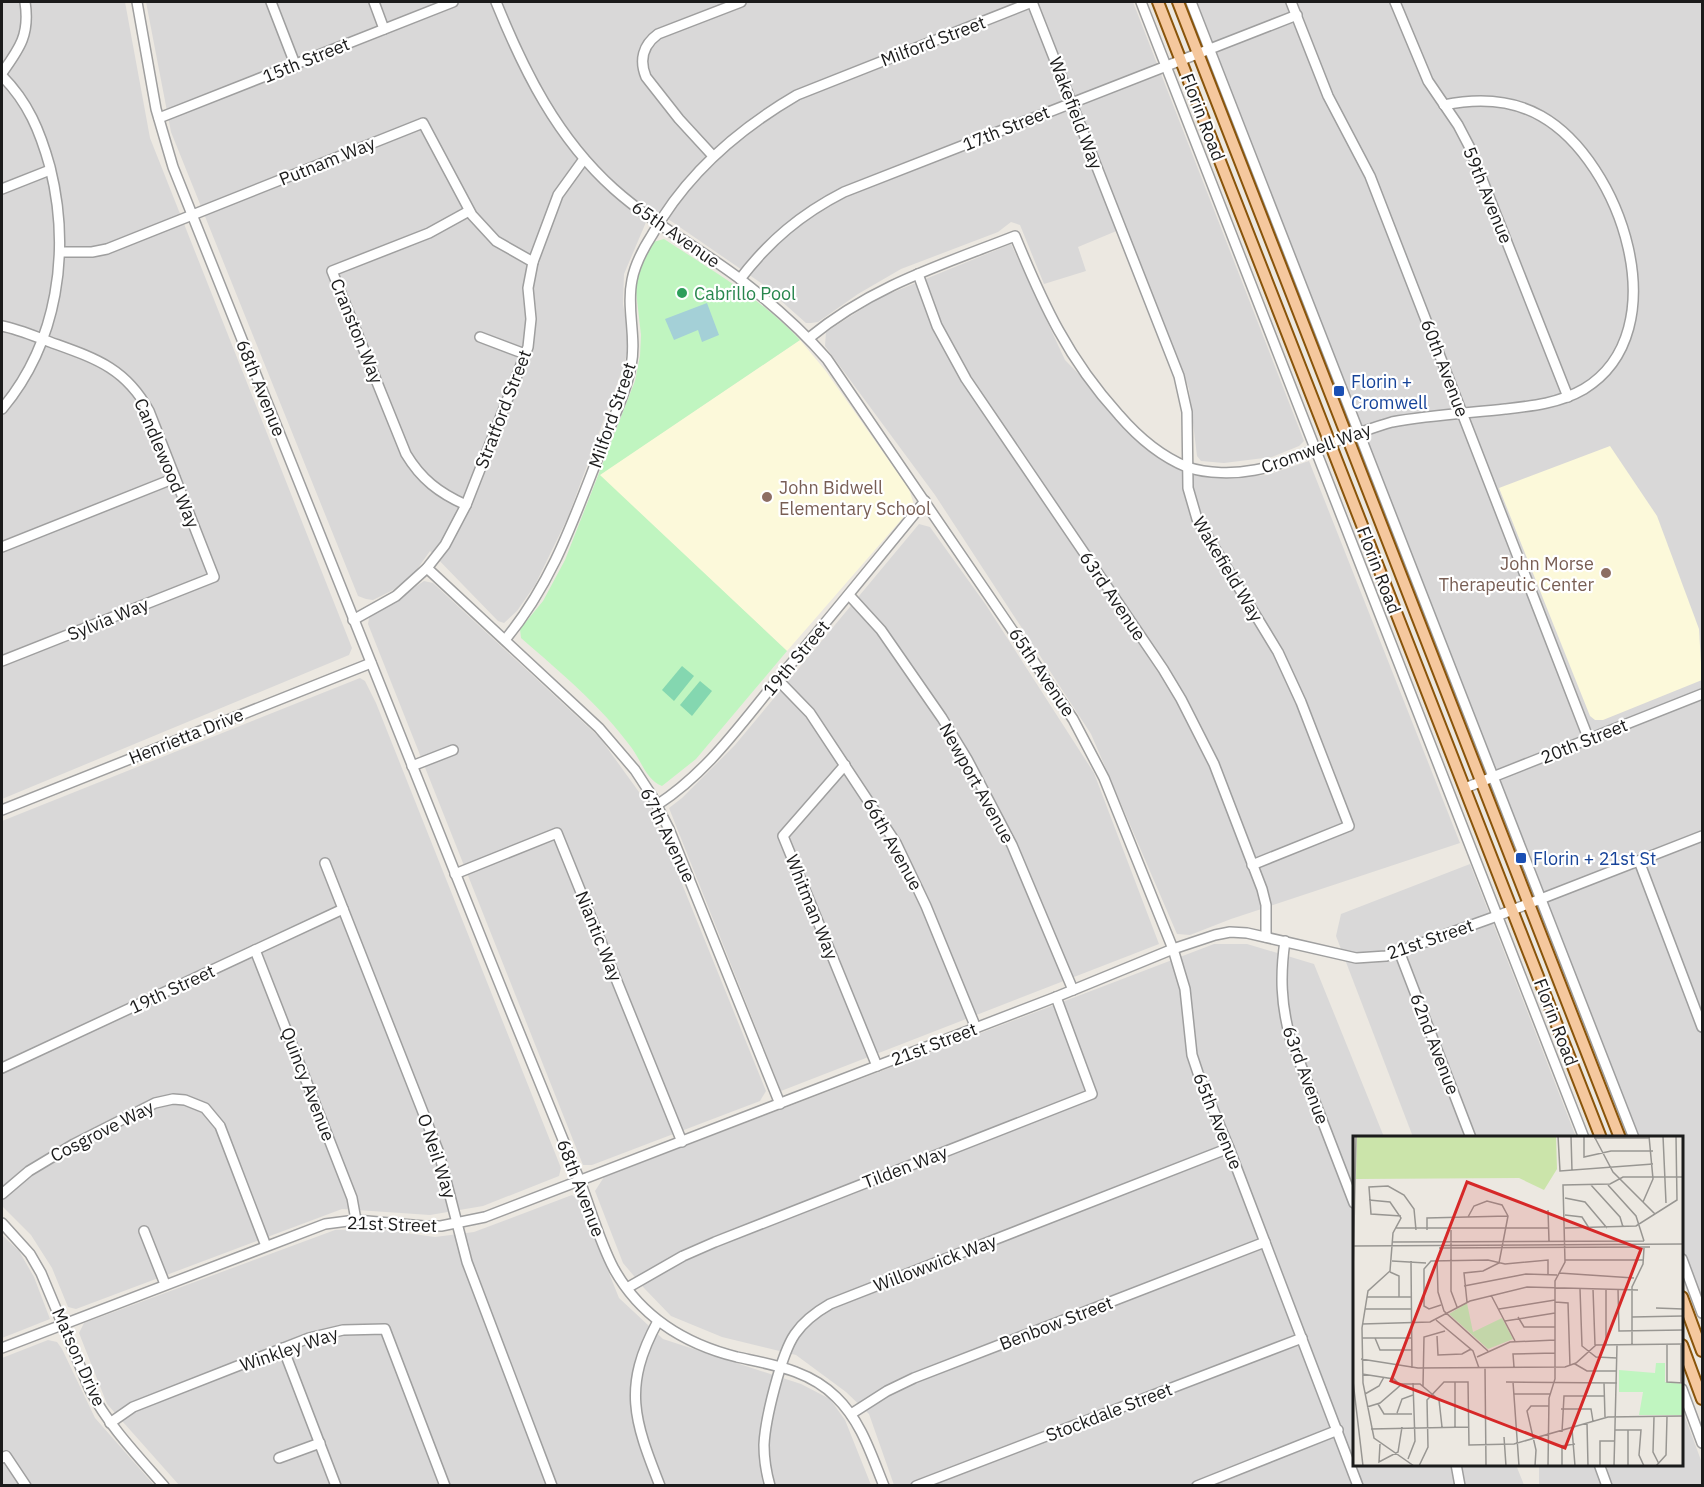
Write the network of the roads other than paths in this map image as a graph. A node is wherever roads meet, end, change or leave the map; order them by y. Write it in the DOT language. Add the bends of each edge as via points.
graph roads {
  1 [pos="25,2"];
  2 [pos="137,2"];
  3 [pos="271,2"];
  4 [pos="374,2"];
  5 [pos="453,2"];
  6 [pos="496,2"];
  7 [pos="741,2"];
  8 [pos="1032,2"];
  9 [pos="1141,2"];
  10 [pos="1158,2"];
  11 [pos="1178,2"];
  12 [pos="1191,2"];
  13 [pos="1291,2"];
  14 [pos="1395,2"];
  15 [pos="1297,15"];
  16 [pos="384,29"];
  17 [pos="1210,49"];
  18 [pos="1198,53"];
  19 [pos="1180,60"];
  20 [pos="295,64"];
  21 [pos="1166,66"];
  22 [pos="2,74"];
  23 [pos="1071,102"];
  24 [pos="1444,105"];
  25 [pos="159,118"];
  26 [pos="713,156"];
  27 [pos="584,159"];
  28 [pos="50,170"];
  29 [pos="2,189"];
  30 [pos="469,211"];
  31 [pos="192,215"];
  32 [pos="658,223"];
  33 [pos="60,252"];
  34 [pos="533,262"];
  35 [pos="918,274"];
  36 [pos="740,279"];
  37 [pos="2,326"];
  38 [pos="480,338"];
  39 [pos="809,338"];
  40 [pos="43,340"];
  41 [pos="525,354"];
  42 [pos="1568,397"];
  43 [pos="2,409"];
  44 [pos="1462,414"];
  45 [pos="1359,433"];
  46 [pos="1348,437"];
  47 [pos="1330,444"];
  48 [pos="1316,449"];
  49 [pos="1187,467"];
  50 [pos="175,477"];
  51 [pos="925,501"];
  52 [pos="466,505"];
  53 [pos="2,547"];
  54 [pos="427,568"];
  55 [pos="214,577"];
  56 [pos="849,595"];
  57 [pos="353,620"];
  58 [pos="505,640"];
  59 [pos="2,661"];
  60 [pos="371,663"];
  61 [pos="778,680"];
  62 [pos="1702,694"];
  63 [pos="1589,740"];
  64 [pos="453,750"];
  65 [pos="845,765"];
  66 [pos="412,766"];
  67 [pos="1494,777"];
  68 [pos="1482,781"];
  69 [pos="1464,788"];
  70 [pos="657,805"];
  71 [pos="2,810"];
  72 [pos="1702,836"];
  73 [pos="1638,861"];
  74 [pos="325,863"];
  75 [pos="1252,865"];
  76 [pos="455,874"];
  77 [pos="1541,899"];
  78 [pos="1529,904"];
  79 [pos="343,909"];
  80 [pos="1512,910"];
  81 [pos="1497,916"];
  82 [pos="1266,937"];
  83 [pos="1285,941"];
  84 [pos="1173,949"];
  85 [pos="255,950"];
  86 [pos="1399,951"];
  87 [pos="1073,990"];
  88 [pos="1056,997"];
  89 [pos="1702,1027"];
  90 [pos="976,1028"];
  91 [pos="877,1066"];
  92 [pos="2,1068"];
  93 [pos="780,1104"];
  94 [pos="1472,1136"];
  95 [pos="1584,1136"];
  96 [pos="1601,1136"];
  97 [pos="1620,1136"];
  98 [pos="1634,1136"];
  99 [pos="682,1142"];
  100 [pos="1229,1148"];
  101 [pos="580,1181"];
  102 [pos="2,1194"];
  103 [pos="1353,1200"];
  104 [pos="356,1220"];
  105 [pos="2,1223"];
  106 [pos="457,1224"];
  107 [pos="144,1231"];
  108 [pos="1265,1242"];
  109 [pos="266,1246"];
  110 [pos="1683,1262"];
  111 [pos="165,1284"];
  112 [pos="627,1288"];
  113 [pos="1683,1300"];
  114 [pos="1702,1313"];
  115 [pos="658,1321"];
  116 [pos="64,1324"];
  117 [pos="1302,1338"];
  118 [pos="2,1348"];
  119 [pos="283,1348"];
  120 [pos="1683,1348"];
  121 [pos="1702,1351"];
  122 [pos="781,1366"];
  123 [pos="1683,1392"];
  124 [pos="1702,1399"];
  125 [pos="851,1414"];
  126 [pos="110,1423"];
  127 [pos="1338,1430"];
  128 [pos="320,1443"];
  129 [pos="1702,1443"];
  130 [pos="2,1458"];
  131 [pos="279,1458"];
  132 [pos="1456,1466"];
  133 [pos="1600,1466"];
  134 [pos="26,1485"];
  135 [pos="162,1485"];
  136 [pos="336,1485"];
  137 [pos="445,1485"];
  138 [pos="552,1485"];
  139 [pos="660,1485"];
  140 [pos="770,1485"];
  141 [pos="884,1485"];
  142 [pos="916,1485"];
  143 [pos="1197,1485"];
  144 [pos="1358,1485"];
  145 [pos="1460,1485"];
  146 [pos="1607,1485"];
  1 -- 22 [label="street" via="24,37"];
  2 -- 25 [label="street, 68th Avenue"];
  3 -- 20 [label="street"];
  4 -- 16 [label="street"];
  5 -- 16 [label="street, 15th Street"];
  6 -- 27 [label="street, 65th Avenue" via="527,74"];
  7 -- 26 [label="street" via="658,34 643,54 646,77"];
  8 -- 23 [label="street, Wakefield Way"];
  8 -- 26 [label="street, Milford Street" via="797,96 750,125"];
  9 -- 21 [label="street, Florin Road"];
  10 -- 19 [label="main road, Florin Road"];
  11 -- 18 [label="main road, Florin Road"];
  12 -- 17 [label="street, Florin Road"];
  13 -- 15 [label="street, 60th Avenue"];
  14 -- 24 [label="street, 59th Avenue" via="1420,64"];
  15 -- 17 [label="street, 17th Street"];
  15 -- 44 [label="street, 60th Avenue" via="1328,96 1370,176"];
  16 -- 20 [label="street, 15th Street"];
  17 -- 18 [label="street, 17th Street"];
  17 -- 45 [label="street, Florin Road"];
  18 -- 19 [label="street, 17th Street"];
  18 -- 46 [label="main road, Florin Road"];
  19 -- 21 [label="street, 17th Street"];
  19 -- 47 [label="main road, Florin Road"];
  20 -- 25 [label="street, 15th Street"];
  21 -- 23 [label="street, 17th Street"];
  21 -- 48 [label="street, Florin Road"];
  22 -- 28 [label="street" via="31,112"];
  23 -- 36 [label="street, 17th Street" via="820,204 784,230"];
  23 -- 49 [label="street, Wakefield Way" via="1179,376 1187,412"];
  24 -- 42 [label="street, 59th Avenue" via="1475,160"];
  24 -- 42 [label="street, Cromwell Way" via="1496,101 1542,116 1584,154 1615,205 1631,263 1629,326 1609,367 1590,385"];
  25 -- 31 [label="street, 68th Avenue"];
  26 -- 32 [label="street, Milford Street"];
  27 -- 32 [label="street, 65th Avenue" via="614,189"];
  27 -- 34 [label="street, Stratford Street" via="558,195"];
  28 -- 29 [label="street"];
  28 -- 33 [label="street"];
  30 -- 31 [label="street, Putnam Way" via="423,123"];
  30 -- 34 [label="street, Putnam Way" via="496,240"];
  30 -- 52 [label="street, Cranston Way" via="429,233 332,272 406,454 433,487"];
  31 -- 33 [label="street, Putnam Way" via="107,249"];
  31 -- 57 [label="street, 68th Avenue"];
  32 -- 36 [label="street, 65th Avenue"];
  32 -- 58 [label="street, Milford Street" via="632,280 634,350 627,382 562,550 540,591"];
  33 -- 40 [label="street" via="55,299"];
  34 -- 41 [label="street, Stratford Street" via="528,288 531,333"];
  35 -- 39 [label="street, Cromwell Way" via="874,293"];
  35 -- 49 [label="street, Cromwell Way" via="1015,236 1054,324 1085,375 1145,442"];
  35 -- 75 [label="street, 63rd Avenue" via="937,326 966,379 1181,699 1214,764"];
  36 -- 39 [label="street, 65th Avenue"];
  37 -- 40 [label="street, Candlewood Way"];
  38 -- 41 [label="street"];
  39 -- 51 [label="street, 65th Avenue"];
  40 -- 43 [label="street" via="25,378"];
  40 -- 50 [label="street, Candlewood Way" via="100,361 123,376 149,411"];
  41 -- 52 [label="street, Stratford Street"];
  42 -- 44 [label="street, Cromwell Way"];
  44 -- 45 [label="street, Cromwell Way" via="1392,422"];
  44 -- 63 [label="street, 60th Avenue"];
  45 -- 46 [label="street, Cromwell Way"];
  45 -- 67 [label="street, Florin Road"];
  46 -- 47 [label="street, Cromwell Way"];
  46 -- 68 [label="main road, Florin Road"];
  47 -- 48 [label="street, Cromwell Way"];
  47 -- 69 [label="main road, Florin Road"];
  48 -- 49 [label="street, Cromwell Way" via="1256,470 1224,472"];
  48 -- 81 [label="street, Florin Road"];
  49 -- 75 [label="street, Wakefield Way" via="1197,519 1278,652 1349,826"];
  50 -- 53 [label="street"];
  50 -- 55 [label="street, Candlewood Way"];
  51 -- 56 [label="street, 19th Street"];
  51 -- 84 [label="street, 65th Avenue" via="1051,684 1090,748"];
  52 -- 54 [label="street, Stratford Street" via="445,545"];
  54 -- 57 [label="street, Stratford Street" via="396,596"];
  54 -- 58 [label="street, 67th Avenue"];
  55 -- 59 [label="street, Sylvia Way"];
  56 -- 61 [label="street, 19th Street"];
  56 -- 87 [label="street, Newport Avenue" via="881,630 973,769 1012,845"];
  57 -- 60 [label="street, 68th Avenue"];
  58 -- 70 [label="street, 67th Avenue" via="599,728 635,770"];
  60 -- 66 [label="street, 68th Avenue"];
  60 -- 71 [label="street, Henrietta Drive"];
  61 -- 65 [label="street, 66th Avenue" via="810,713"];
  61 -- 70 [label="street, 19th Street" via="707,765"];
  62 -- 63 [label="street, 20th Street"];
  63 -- 67 [label="street, 20th Street"];
  64 -- 66 [label="street"];
  65 -- 90 [label="street, 66th Avenue" via="880,817 914,879"];
  65 -- 91 [label="street, Whitman Way" via="783,836"];
  66 -- 76 [label="street, 68th Avenue"];
  67 -- 68 [label="street, 20th Street"];
  67 -- 77 [label="street, Florin Road"];
  68 -- 69 [label="street, 20th Street"];
  68 -- 78 [label="main road, Florin Road"];
  69 -- 80 [label="main road, Florin Road"];
  70 -- 93 [label="street, 67th Avenue"];
  72 -- 73 [label="street, 21st Street"];
  73 -- 77 [label="street, 21st Street"];
  73 -- 89 [label="street"];
  74 -- 79 [label="street, O Neil Way"];
  75 -- 82 [label="street, 63rd Avenue" via="1266,905"];
  76 -- 99 [label="street, Niantic Way" via="557,833"];
  76 -- 101 [label="street, 68th Avenue"];
  77 -- 78 [label="street, 21st Street"];
  77 -- 98 [label="street, Florin Road"];
  78 -- 80 [label="street, 21st Street"];
  78 -- 97 [label="main road, Florin Road"];
  79 -- 85 [label="street, 19th Street"];
  79 -- 106 [label="street, O Neil Way" via="439,1153"];
  80 -- 81 [label="street, 21st Street"];
  80 -- 96 [label="main road, Florin Road"];
  81 -- 86 [label="street, 21st Street"];
  81 -- 95 [label="street, Florin Road"];
  82 -- 83 [label="street, 21st Street"];
  82 -- 84 [label="street, 21st Street" via="1230,932"];
  83 -- 86 [label="street, 21st Street" via="1356,958"];
  83 -- 103 [label="street, 63rd Avenue" via="1281,978 1284,1017"];
  84 -- 87 [label="street, 21st Street"];
  84 -- 100 [label="street, 65th Avenue" via="1185,989 1192,1055"];
  85 -- 92 [label="street, 19th Street"];
  85 -- 104 [label="street, Quincy Avenue" via="352,1198"];
  86 -- 94 [label="street, 62nd Avenue"];
  87 -- 88 [label="street, 21st Street"];
  88 -- 90 [label="street, 21st Street"];
  88 -- 112 [label="street, Tilden Way" via="1092,1094 715,1242"];
  90 -- 91 [label="street, 21st Street"];
  91 -- 93 [label="street, 21st Street"];
  93 -- 99 [label="street, 21st Street"];
  99 -- 101 [label="street, 21st Street"];
  100 -- 108 [label="street, 65th Avenue"];
  100 -- 122 [label="street, Willowwick Way" via="830,1304 795,1334"];
  101 -- 106 [label="street, 21st Street"];
  101 -- 112 [label="street, 68th Avenue" via="607,1255"];
  102 -- 109 [label="street, Cosgrove Way" via="74,1144 155,1103 185,1100 205,1108 220,1126"];
  104 -- 106 [label="street, 21st Street" via="424,1226"];
  104 -- 109 [label="street, 21st Street" via="325,1224"];
  105 -- 116 [label="street, Matson Drive" via="30,1254"];
  106 -- 138 [label="street, O Neil Way" via="467,1262"];
  107 -- 111 [label="street"];
  108 -- 117 [label="street, 65th Avenue"];
  108 -- 125 [label="street, Benbow Street" via="914,1378"];
  109 -- 111 [label="street, 21st Street"];
  110 -- 114 [label="street"];
  111 -- 116 [label="street, 21st Street"];
  112 -- 115 [label="street, 68th Avenue"];
  113 -- 121 [label="main road"];
  115 -- 122 [label="street, 68th Avenue" via="699,1345"];
  115 -- 139 [label="street" via="640,1360 635,1396 638,1427"];
  116 -- 118 [label="street, 21st Street"];
  116 -- 126 [label="street, Matson Drive" via="90,1390"];
  117 -- 127 [label="street, 65th Avenue"];
  117 -- 142 [label="street, Stockdale Street"];
  119 -- 126 [label="street, Winkley Way" via="133,1407"];
  119 -- 128 [label="street"];
  119 -- 137 [label="street, Winkley Way" via="343,1330 385,1329"];
  120 -- 124 [label="main road"];
  122 -- 125 [label="street, 68th Avenue" via="822,1384"];
  122 -- 140 [label="street, Willowwick Way" via="764,1444"];
  123 -- 129 [label="street"];
  125 -- 141 [label="street, 68th Avenue"];
  126 -- 135 [label="street, Matson Drive"];
  127 -- 143 [label="street"];
  127 -- 144 [label="street, 65th Avenue"];
  128 -- 131 [label="street"];
  128 -- 136 [label="street"];
  130 -- 134 [label="street" via="6,1456"];
  132 -- 145 [label="street"];
  133 -- 146 [label="street"];
}
